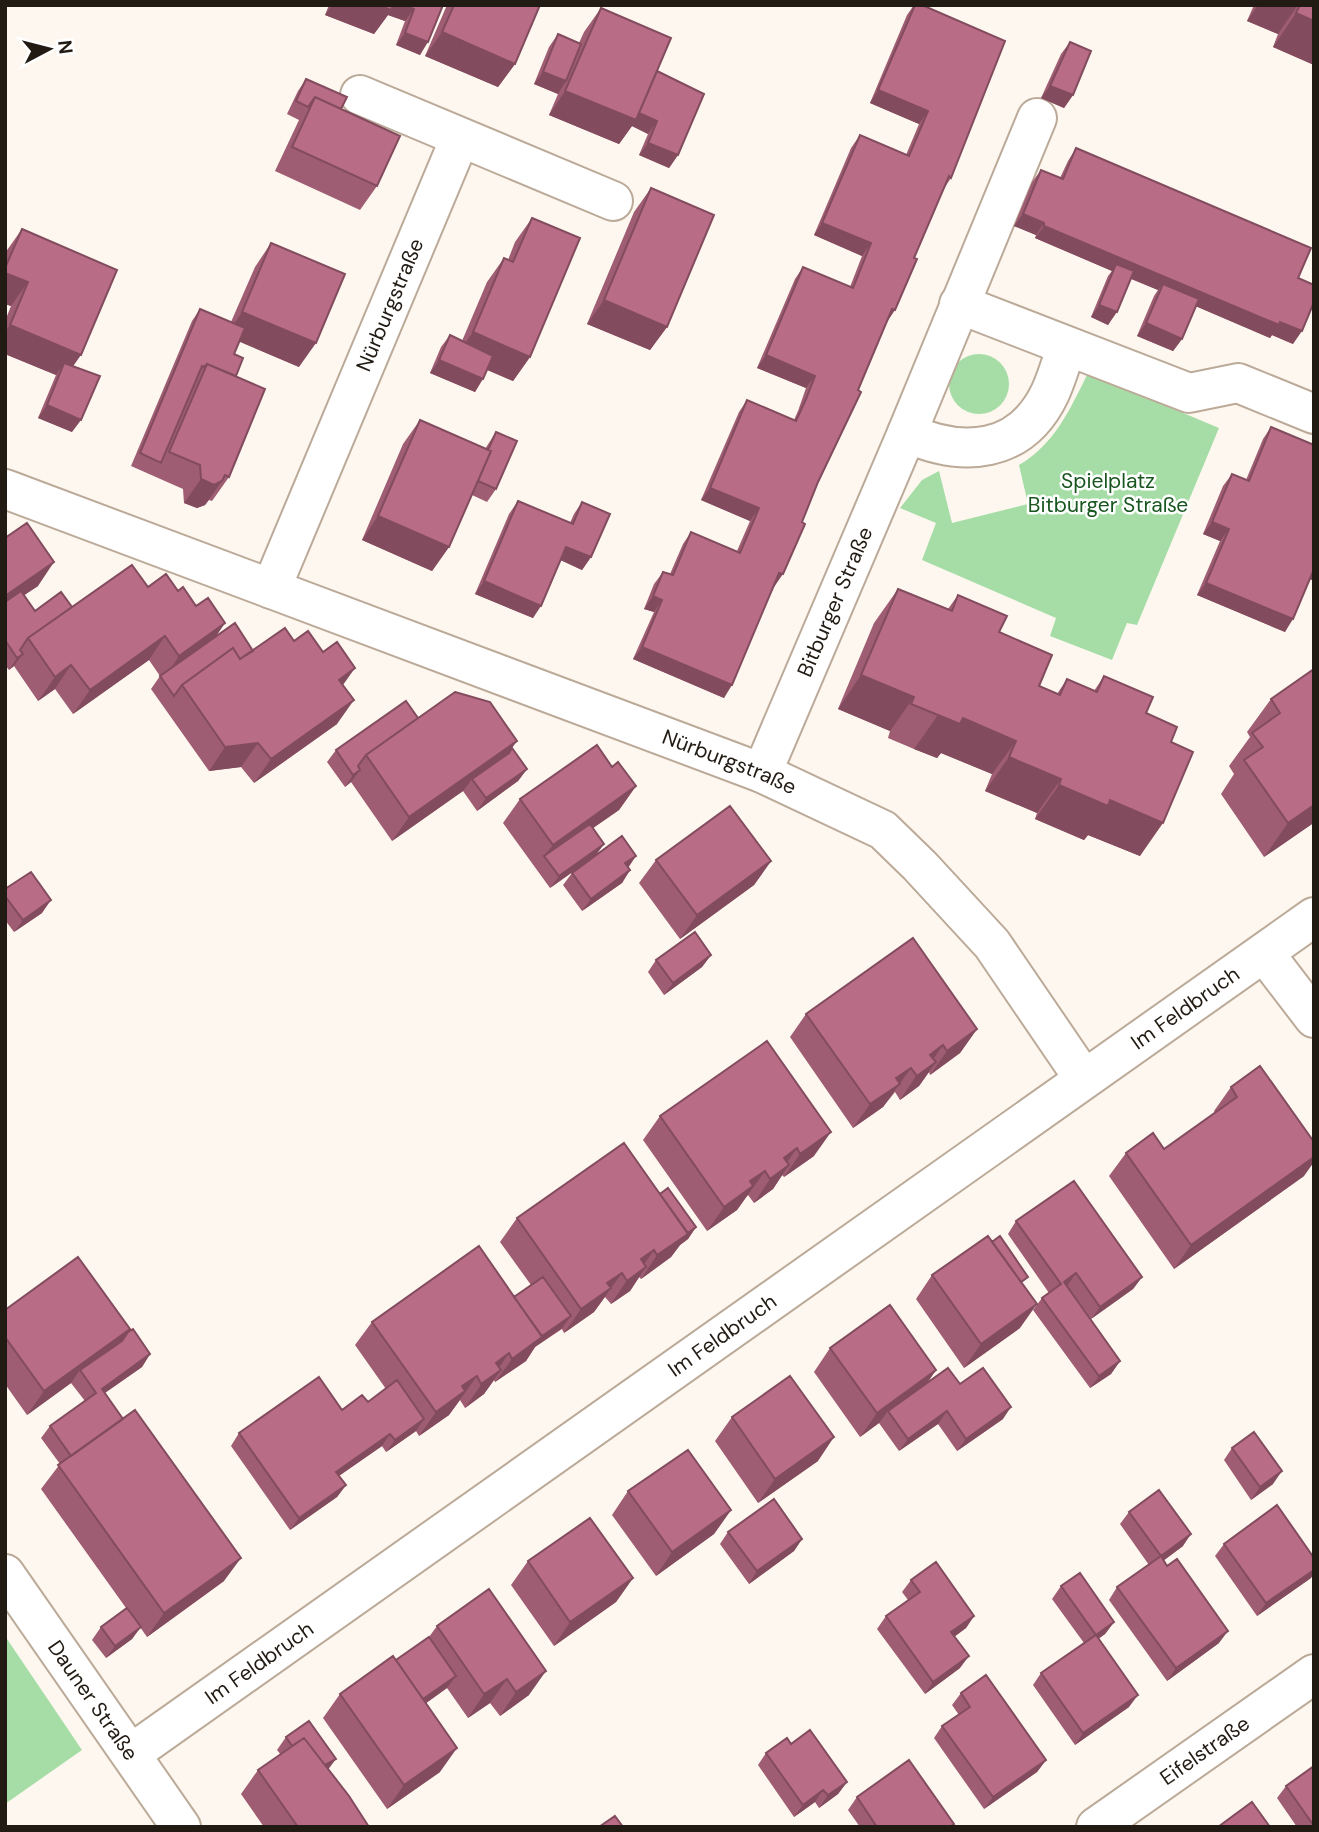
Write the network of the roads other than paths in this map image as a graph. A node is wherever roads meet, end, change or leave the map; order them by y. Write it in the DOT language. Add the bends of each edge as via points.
graph roads {
  1 [pos="360,95"];
  2 [pos="1037,118"];
  3 [pos="460,138"];
  4 [pos="613,201"];
  5 [pos="960,304"];
  6 [pos="1066,347"];
  7 [pos="1314,414"];
  8 [pos="907,433"];
  9 [pos="5,489"];
  10 [pos="271,589"];
  11 [pos="762,773"];
  12 [pos="1314,917"];
  13 [pos="1265,954"];
  14 [pos="1314,1018"];
  15 [pos="1084,1079"];
  16 [pos="5,1574"];
  17 [pos="1314,1674"];
  18 [pos="132,1754"];
  19 [pos="181,1827"];
  20 [pos="1096,1827"];
  1 -- 3 [label="street"];
  2 -- 5 [label="street, Bitburger Straße"];
  3 -- 4 [label="street"];
  3 -- 10 [label="street, Nürburgstraße"];
  5 -- 6 [label="street"];
  5 -- 8 [label="street, Bitburger Straße"];
  6 -- 7 [label="street" via="1189,393 1238,383"];
  6 -- 8 [label="street" via="1049,395 1027,426 1001,444 966,449 936,446"];
  8 -- 11 [label="street, Bitburger Straße"];
  9 -- 10 [label="street, Nürburgstraße"];
  10 -- 11 [label="street, Nürburgstraße"];
  11 -- 15 [label="street, Nürburgstraße" via="883,830 902,848 992,944"];
  12 -- 13 [label="street, Im Feldbruch"];
  13 -- 14 [label="street"];
  13 -- 15 [label="street, Im Feldbruch"];
  15 -- 18 [label="street, Im Feldbruch"];
  16 -- 18 [label="street, Dauner Straße"];
  17 -- 20 [label="street, Eifelstraße"];
  18 -- 19 [label="street, Dauner Straße"];
}
